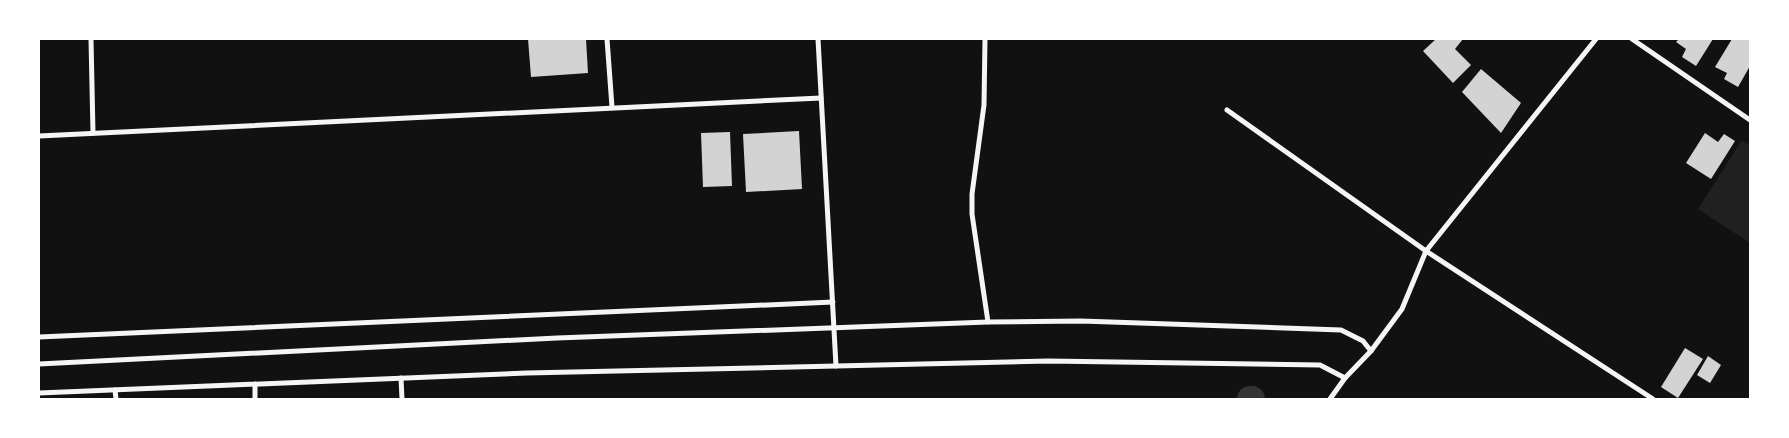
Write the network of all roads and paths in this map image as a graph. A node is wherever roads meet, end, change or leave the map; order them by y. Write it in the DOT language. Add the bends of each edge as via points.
graph roads {
  1 [pos="91,39"];
  2 [pos="607,39"];
  3 [pos="818,39"];
  4 [pos="985,39"];
  5 [pos="1596,39"];
  6 [pos="1632,39"];
  7 [pos="821,98"];
  8 [pos="612,107"];
  9 [pos="1227,110"];
  10 [pos="1750,120"];
  11 [pos="93,133"];
  12 [pos="39,136"];
  13 [pos="1426,251"];
  14 [pos="833,302"];
  15 [pos="988,322"];
  16 [pos="834,328"];
  17 [pos="39,337"];
  18 [pos="1371,350"];
  19 [pos="39,364"];
  20 [pos="836,366"];
  21 [pos="401,378"];
  22 [pos="1345,378"];
  23 [pos="254,384"];
  24 [pos="116,390"];
  25 [pos="39,393"];
  26 [pos="116,399"];
  27 [pos="255,399"];
  28 [pos="402,399"];
  29 [pos="1330,399"];
  30 [pos="1653,399"];
  1 -- 11 [label="street"];
  2 -- 8 [label="street"];
  3 -- 7 [label="street"];
  4 -- 15 [label="street" via="984,105 972,214"];
  5 -- 13 [label="street"];
  6 -- 10 [label="street"];
  7 -- 8 [label="street"];
  7 -- 14 [label="street"];
  8 -- 11 [label="street"];
  9 -- 13 [label="street"];
  11 -- 12 [label="street"];
  13 -- 18 [label="street" via="1402,308"];
  13 -- 30 [label="street"];
  14 -- 16 [label="street"];
  14 -- 17 [label="street"];
  15 -- 16 [label="street"];
  15 -- 18 [label="street" via="1081,321 1341,330 1363,341"];
  16 -- 19 [label="street" via="557,338"];
  16 -- 20 [label="street"];
  18 -- 22 [label="street"];
  20 -- 21 [label="street"];
  20 -- 22 [label="street" via="1048,361 1320,365"];
  21 -- 23 [label="street"];
  21 -- 28 [label="street"];
  22 -- 29 [label="street"];
  23 -- 24 [label="street"];
  23 -- 27 [label="street"];
  24 -- 25 [label="street"];
  24 -- 26 [label="street"];
}
